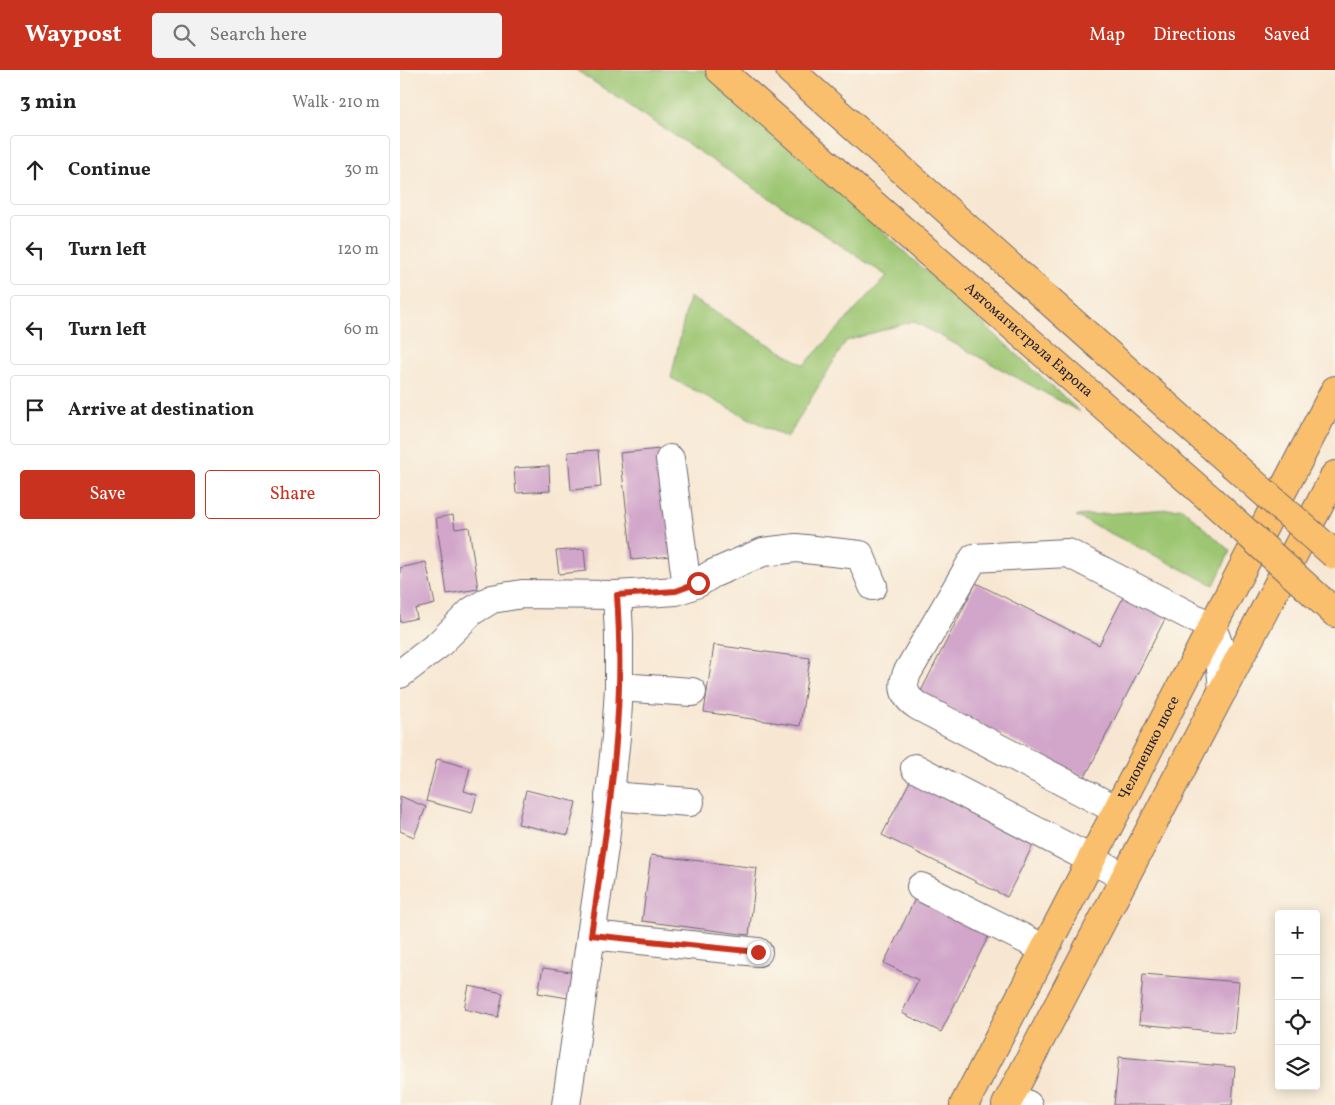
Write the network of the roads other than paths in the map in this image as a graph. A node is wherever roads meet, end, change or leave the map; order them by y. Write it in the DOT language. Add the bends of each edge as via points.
graph roads {
  1 [pos="720,70"];
  2 [pos="790,70"];
  3 [pos="1335,390"];
  4 [pos="670,459"];
  5 [pos="1335,475"];
  6 [pos="1335,555"];
  7 [pos="873,586"];
  8 [pos="686,588"];
  9 [pos="617,595"];
  10 [pos="1328,606"];
  11 [pos="1212,627"];
  12 [pos="400,674"];
  13 [pos="619,687"];
  14 [pos="1223,690"];
  15 [pos="692,692"];
  16 [pos="915,768"];
  17 [pos="609,796"];
  18 [pos="690,802"];
  19 [pos="1117,810"];
  20 [pos="1092,860"];
  21 [pos="1125,877"];
  22 [pos="921,887"];
  23 [pos="591,935"];
  24 [pos="1045,949"];
  25 [pos="758,952"];
  26 [pos="1015,1102"];
  27 [pos="566,1105"];
  28 [pos="964,1105"];
  1 -- 10 [label="main road, Автомагистрала Европа, bridge"];
  2 -- 6 [label="main road, bridge"];
  3 -- 11 [label="main road, Челопешко шосе"];
  4 -- 8 [label="street"];
  5 -- 14 [label="main road"];
  7 -- 8 [label="street" via="860,555 796,548 762,552"];
  8 -- 9 [label="street"];
  9 -- 12 [label="street" via="522,594 492,600 472,611 438,645"];
  9 -- 13 [label="street"];
  11 -- 14 [label="street" via="1219,646"];
  11 -- 19 [label="main road, Челопешко шосе"];
  11 -- 19 [label="street" via="1068,553 974,558 906,673 903,683 909,700"];
  13 -- 15 [label="street"];
  13 -- 17 [label="street"];
  14 -- 21 [label="main road"];
  16 -- 20 [label="street"];
  17 -- 18 [label="street"];
  17 -- 23 [label="street"];
  19 -- 20 [label="main road, Челопешко шосе"];
  20 -- 21 [label="street"];
  20 -- 24 [label="main road, Челопешко шосе"];
  21 -- 26 [label="main road"];
  22 -- 24 [label="street"];
  23 -- 25 [label="street"];
  23 -- 27 [label="street"];
  24 -- 28 [label="main road, Челопешко шосе"];
}
